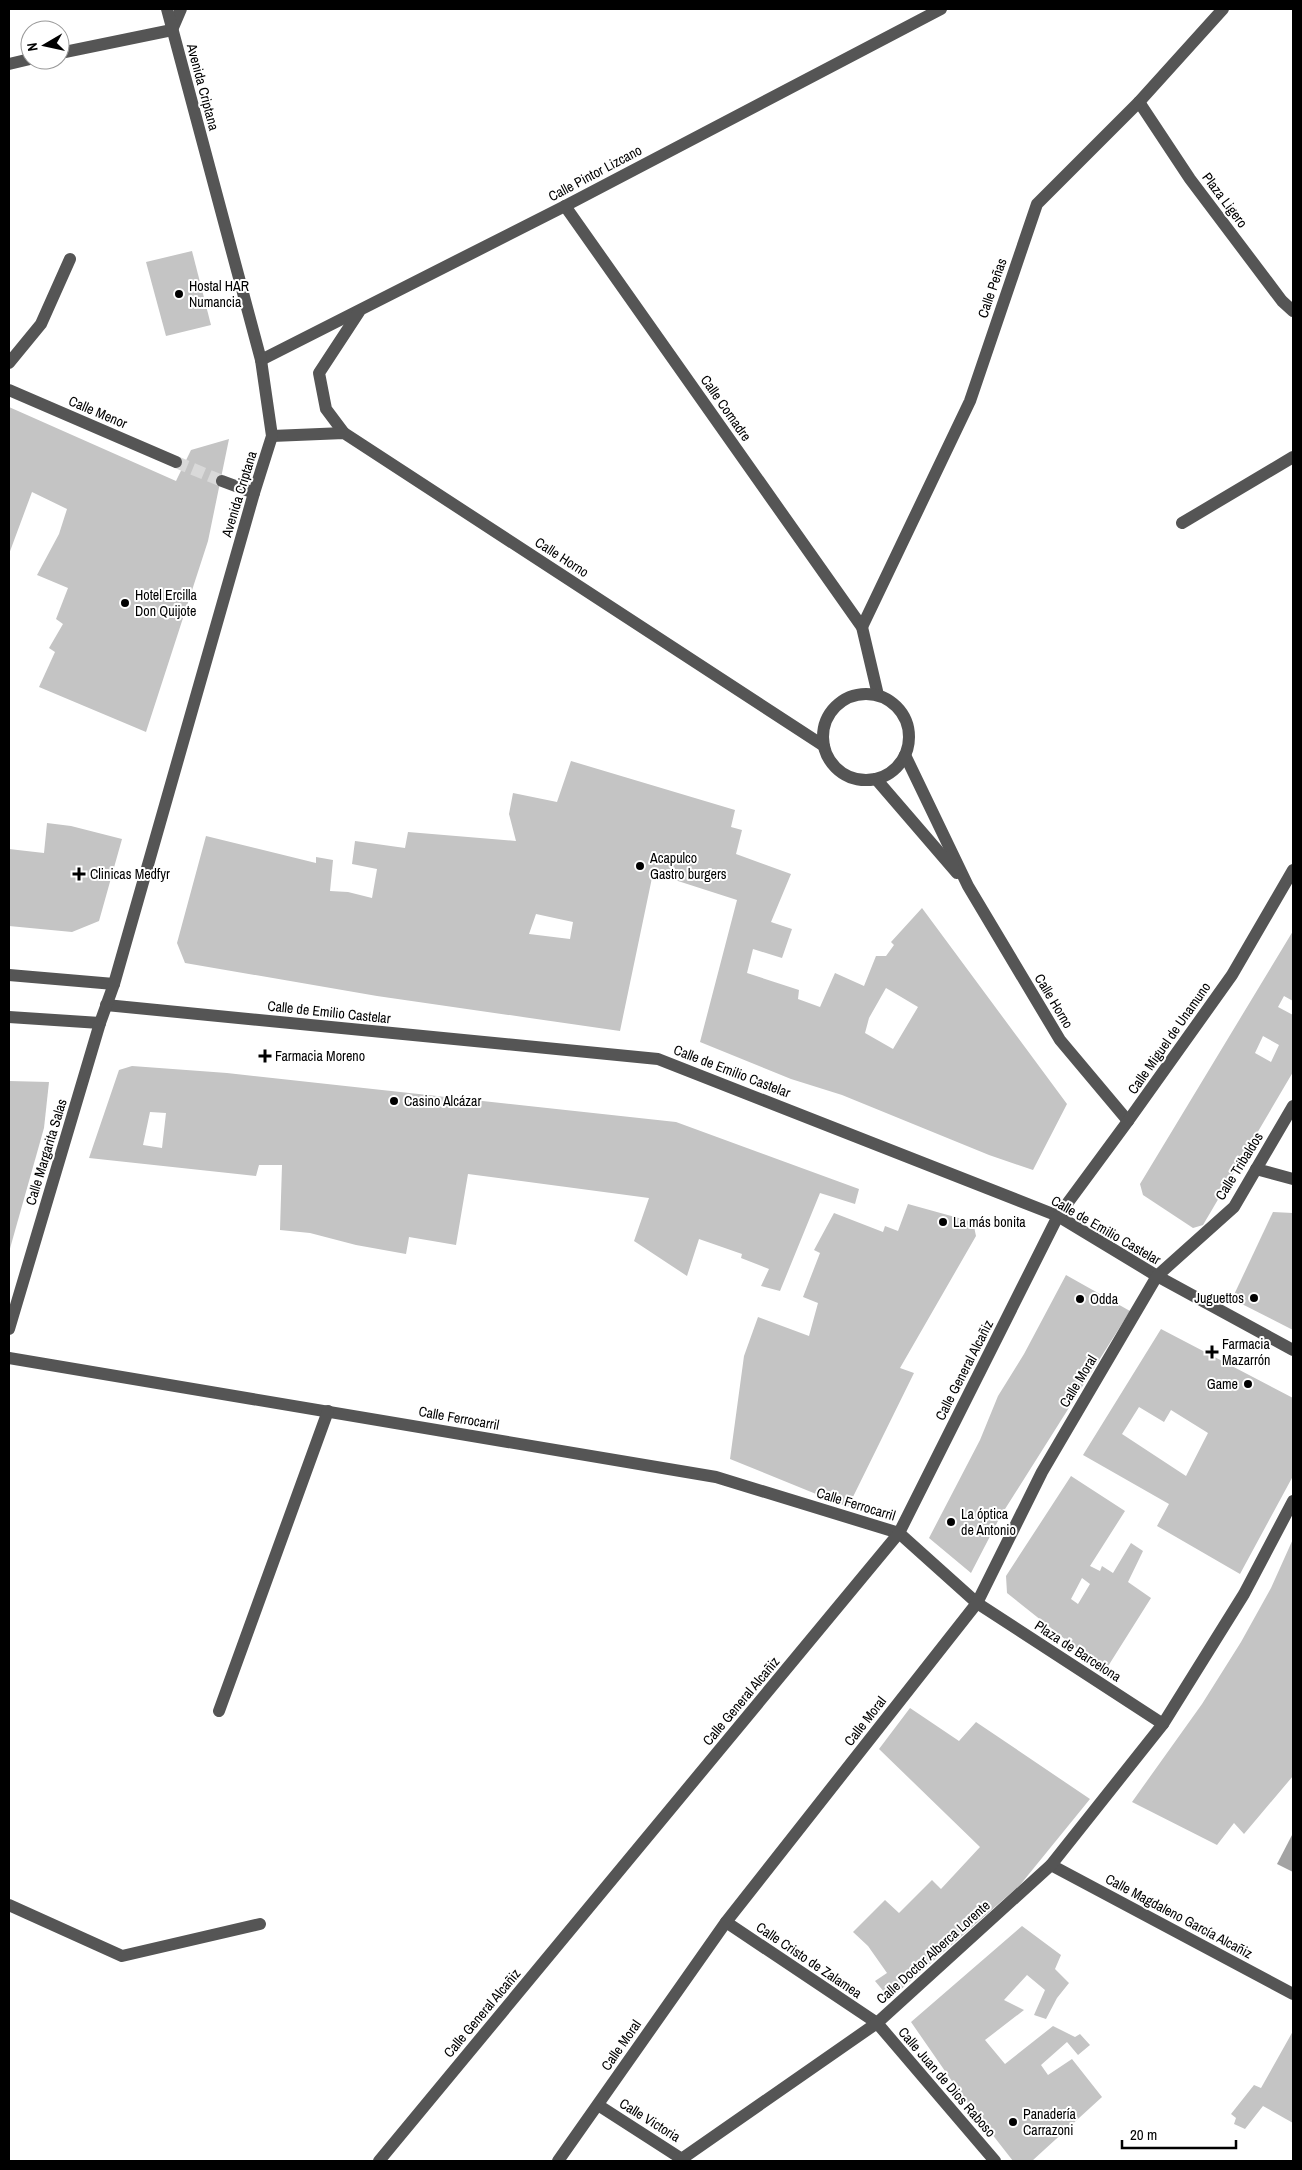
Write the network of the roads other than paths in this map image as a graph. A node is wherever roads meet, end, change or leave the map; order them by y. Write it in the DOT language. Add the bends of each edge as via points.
graph roads {
  1 [pos="167,9"];
  2 [pos="181,9"];
  3 [pos="941,9"];
  4 [pos="1223,9"];
  5 [pos="172,30"];
  6 [pos="70,51"];
  7 [pos="1139,102"];
  8 [pos="565,206"];
  9 [pos="70,259"];
  10 [pos="361,310"];
  11 [pos="1293,311"];
  12 [pos="261,360"];
  13 [pos="9,363"];
  14 [pos="9,390"];
  15 [pos="344,433"];
  16 [pos="272,436"];
  17 [pos="1293,457"];
  18 [pos="176,462"];
  19 [pos="222,481"];
  20 [pos="254,493"];
  21 [pos="1182,523"];
  22 [pos="862,627"];
  23 [pos="878,695"];
  24 [pos="824,746"];
  25 [pos="905,755"];
  26 [pos="876,779"];
  27 [pos="1293,870"];
  28 [pos="968,886"];
  29 [pos="9,975"];
  30 [pos="114,984"];
  31 [pos="106,1005"];
  32 [pos="9,1016"];
  33 [pos="100,1023"];
  34 [pos="1293,1106"];
  35 [pos="1128,1122"];
  36 [pos="1256,1169"];
  37 [pos="1293,1179"];
  38 [pos="1058,1216"];
  39 [pos="1158,1276"];
  40 [pos="9,1328"];
  41 [pos="1293,1350"];
  42 [pos="9,1358"];
  43 [pos="328,1411"];
  44 [pos="1293,1501"];
  45 [pos="899,1533"];
  46 [pos="977,1604"];
  47 [pos="219,1711"];
  48 [pos="1163,1724"];
  49 [pos="1051,1865"];
  50 [pos="9,1905"];
  51 [pos="726,1922"];
  52 [pos="260,1924"];
  53 [pos="1293,1994"];
  54 [pos="877,2023"];
  55 [pos="598,2105"];
  56 [pos="684,2160"];
  57 [pos="378,2161"];
  58 [pos="558,2161"];
  59 [pos="995,2161"];
  1 -- 5 [label="street, Avenida Criptana"];
  2 -- 5 [label="street"];
  3 -- 8 [label="street, Calle Pintor Lizcano"];
  4 -- 7 [label="street, Calle Peñas"];
  5 -- 6 [label="street"];
  5 -- 12 [label="street, Avenida Criptana"];
  7 -- 11 [label="street, Plaza Ligero" via="1190,179 1282,301"];
  7 -- 22 [label="street, Calle Peñas" via="1037,204 970,401"];
  8 -- 10 [label="street, Calle Pintor Lizcano"];
  8 -- 22 [label="street, Calle Comadre"];
  9 -- 13 [label="street" via="41,324"];
  10 -- 12 [label="street, Calle Pintor Lizcano"];
  10 -- 15 [label="street, Calle Horno" via="319,373 326,410"];
  12 -- 16 [label="street, Avenida Criptana"];
  14 -- 18 [label="street, Calle Menor"];
  15 -- 16 [label="street"];
  15 -- 24 [label="street, Calle Horno"];
  16 -- 20 [label="street, Avenida Criptana"];
  17 -- 21 [label="street"];
  19 -- 20 [label="street"];
  20 -- 30 [label="street, Avenida Criptana"];
  22 -- 23 [label="street"];
  23 -- 24 [label="street" via="863,693 836,705 827,717 823,731"];
  23 -- 25 [label="street" via="891,701 908,726"];
  24 -- 26 [label="street" via="829,759 849,776"];
  25 -- 26 [label="street" via="888,774"];
  25 -- 28 [label="street, Calle Horno"];
  26 -- 28 [label="street, Calle Horno"];
  27 -- 35 [label="street, Calle Miguel de Unamuno" via="1232,975"];
  28 -- 35 [label="street, Calle Horno" via="1060,1040"];
  29 -- 30 [label="street"];
  30 -- 31 [label="street, Calle Margarita Salas"];
  31 -- 33 [label="street, Calle Margarita Salas"];
  31 -- 38 [label="street, Calle de Emilio Castelar" via="658,1059"];
  32 -- 33 [label="street"];
  33 -- 40 [label="street, Calle Margarita Salas"];
  34 -- 36 [label="street, Calle Tribaldos"];
  35 -- 38 [label="street, Calle Miguel de Unamuno"];
  36 -- 37 [label="street"];
  36 -- 39 [label="street, Calle Tribaldos" via="1234,1207"];
  38 -- 39 [label="street, Calle de Emilio Castelar"];
  38 -- 45 [label="street, Calle General Alcañiz"];
  39 -- 41 [label="street, Calle de Emilio Castelar"];
  39 -- 46 [label="street, Calle Moral" via="1042,1472"];
  42 -- 43 [label="street, Calle Ferrocarril"];
  43 -- 45 [label="street, Calle Ferrocarril" via="716,1477"];
  43 -- 47 [label="street"];
  44 -- 48 [label="street, Calle Doctor Alberca Lorente" via="1244,1594"];
  45 -- 46 [label="street, Plaza de Barcelona"];
  45 -- 57 [label="street, Calle General Alcañiz"];
  46 -- 48 [label="street, Plaza de Barcelona"];
  46 -- 51 [label="street, Calle Moral"];
  48 -- 49 [label="street, Calle Doctor Alberca Lorente"];
  49 -- 53 [label="street, Calle Magdaleno García Alcañiz"];
  49 -- 54 [label="street, Calle Doctor Alberca Lorente"];
  50 -- 52 [label="street" via="122,1956"];
  51 -- 54 [label="street, Calle Cristo de Zalamea"];
  51 -- 55 [label="street, Calle Moral"];
  54 -- 56 [label="street, Calle Doctor Alberca Lorente"];
  54 -- 59 [label="street, Calle Juan de Dios Raboso"];
  55 -- 56 [label="street, Calle Victoria"];
  55 -- 58 [label="street, Calle Moral"];
}
